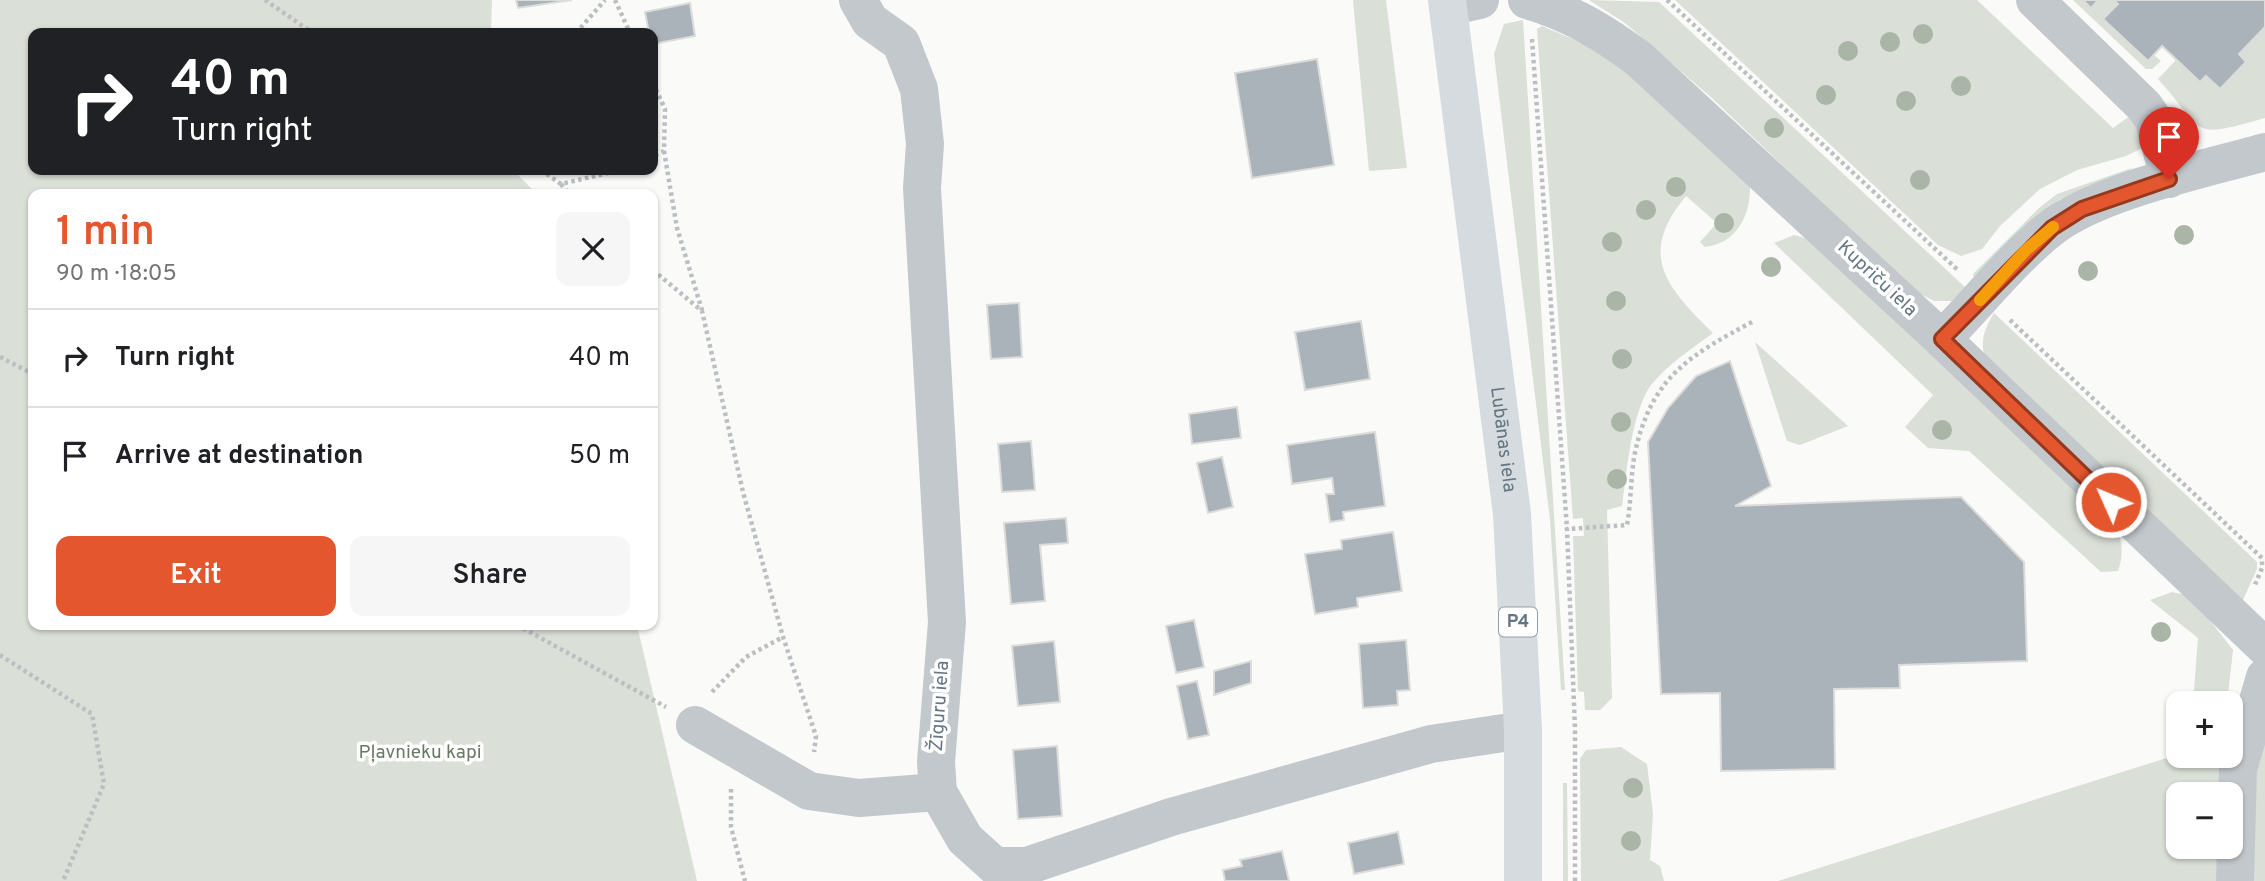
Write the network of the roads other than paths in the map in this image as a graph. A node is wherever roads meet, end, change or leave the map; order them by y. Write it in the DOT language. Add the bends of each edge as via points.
graph roads {
  1 [pos="858,0"];
  2 [pos="2035,0"];
  3 [pos="1458,2"];
  4 [pos="1529,17"];
  5 [pos="2265,152"];
  6 [pos="2169,179"];
  7 [pos="1942,339"];
  8 [pos="2265,647"];
  9 [pos="2265,677"];
  10 [pos="695,725"];
  11 [pos="1523,730"];
  12 [pos="938,792"];
  13 [pos="1524,881"];
  14 [pos="2235,881"];
  1 -- 12 [label="street, Žīguru iela" via="870,21 901,43 919,89 925,144 922,188 947,622 936,762"];
  2 -- 6 [label="street" via="2144,106 2154,120"];
  3 -- 11 [label="main road, Lubānas iela / P4" via="1512,514"];
  4 -- 7 [label="street, Kupriču iela" via="1553,8 1599,29 1639,59"];
  5 -- 6 [label="street"];
  6 -- 7 [label="street" via="2082,209 2052,228"];
  7 -- 8 [label="street, Kupriču iela"];
  9 -- 14 [label="street" via="2238,769"];
  10 -- 12 [label="street" via="809,791 859,797"];
  11 -- 12 [label="street, Žīguru iela" via="1432,744 1171,817 1027,866 995,866 965,839"];
  11 -- 13 [label="main road, Lubānas iela / P4"];
}
